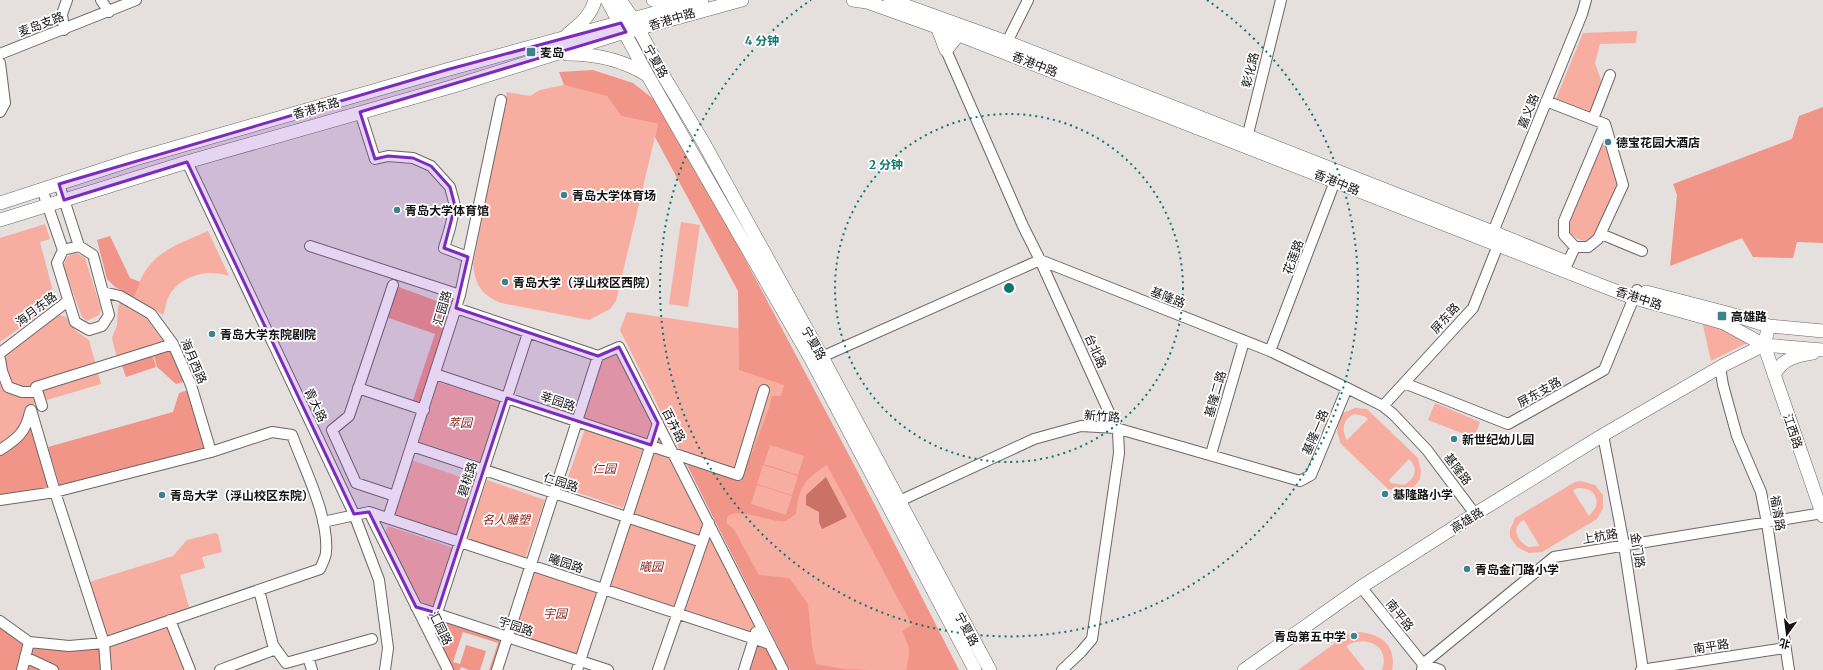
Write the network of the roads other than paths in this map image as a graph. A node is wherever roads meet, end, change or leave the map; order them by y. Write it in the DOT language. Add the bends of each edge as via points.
graph roads {
  1 [pos="67,0"];
  2 [pos="101,0"];
  3 [pos="136,0"];
  4 [pos="595,0"];
  5 [pos="607,0"];
  6 [pos="620,0"];
  7 [pos="653,0"];
  8 [pos="742,0"];
  9 [pos="853,0"];
  10 [pos="890,0"];
  11 [pos="1028,0"];
  12 [pos="1281,0"];
  13 [pos="1586,0"];
  14 [pos="696,2"];
  15 [pos="109,12"];
  16 [pos="935,21"];
  17 [pos="629,26"];
  18 [pos="64,30"];
  19 [pos="962,30"];
  20 [pos="566,36"];
  21 [pos="1007,42"];
  22 [pos="946,50"];
  23 [pos="0,54"];
  24 [pos="555,54"];
  25 [pos="0,63"];
  26 [pos="1610,75"];
  27 [pos="648,76"];
  28 [pos="500,100"];
  29 [pos="1546,101"];
  30 [pos="0,112"];
  31 [pos="360,112"];
  32 [pos="1593,119"];
  33 [pos="1605,124"];
  34 [pos="1247,140"];
  35 [pos="186,162"];
  36 [pos="1337,176"];
  37 [pos="59,184"];
  38 [pos="42,189"];
  39 [pos="64,200"];
  40 [pos="0,203"];
  41 [pos="48,205"];
  42 [pos="0,220"];
  43 [pos="1493,232"];
  44 [pos="1601,234"];
  45 [pos="1498,245"];
  46 [pos="79,246"];
  47 [pos="310,246"];
  48 [pos="1575,247"];
  49 [pos="63,250"];
  50 [pos="1642,251"];
  51 [pos="468,257"];
  52 [pos="1040,260"];
  53 [pos="1566,267"];
  54 [pos="393,285"];
  55 [pos="103,292"];
  56 [pos="1635,294"];
  57 [pos="460,295"];
  58 [pos="68,301"];
  59 [pos="456,308"];
  60 [pos="1769,326"];
  61 [pos="1823,332"];
  62 [pos="528,333"];
  63 [pos="1244,342"];
  64 [pos="173,344"];
  65 [pos="1764,345"];
  66 [pos="1270,351"];
  67 [pos="1823,351"];
  68 [pos="0,353"];
  69 [pos="598,356"];
  70 [pos="0,359"];
  71 [pos="817,359"];
  72 [pos="1720,367"];
  73 [pos="435,374"];
  74 [pos="1774,375"];
  75 [pos="1404,383"];
  76 [pos="358,388"];
  77 [pos="1347,388"];
  78 [pos="764,390"];
  79 [pos="37,392"];
  80 [pos="507,398"];
  81 [pos="42,406"];
  82 [pos="1383,406"];
  83 [pos="424,410"];
  84 [pos="577,421"];
  85 [pos="658,423"];
  86 [pos="1116,428"];
  87 [pos="1604,434"];
  88 [pos="412,446"];
  89 [pos="651,446"];
  90 [pos="0,450"];
  91 [pos="211,452"];
  92 [pos="673,453"];
  93 [pos="1211,454"];
  94 [pos="484,470"];
  95 [pos="1300,481"];
  96 [pos="55,492"];
  97 [pos="554,493"];
  98 [pos="395,496"];
  99 [pos="0,500"];
  100 [pos="893,504"];
  101 [pos="369,512"];
  102 [pos="354,514"];
  103 [pos="1475,514"];
  104 [pos="1822,514"];
  105 [pos="627,517"];
  106 [pos="388,518"];
  107 [pos="323,522"];
  108 [pos="709,523"];
  109 [pos="1767,523"];
  110 [pos="460,541"];
  111 [pos="702,542"];
  112 [pos="1624,545"];
  113 [pos="531,565"];
  114 [pos="1360,587"];
  115 [pos="604,589"];
  116 [pos="259,590"];
  117 [pos="416,607"];
  118 [pos="437,613"];
  119 [pos="678,613"];
  120 [pos="170,620"];
  121 [pos="0,621"];
  122 [pos="759,622"];
  123 [pos="430,634"];
  124 [pos="508,637"];
  125 [pos="754,638"];
  126 [pos="372,639"];
  127 [pos="29,642"];
  128 [pos="104,643"];
  129 [pos="770,644"];
  130 [pos="1785,648"];
  131 [pos="276,649"];
  132 [pos="25,657"];
  133 [pos="308,657"];
  134 [pos="579,665"];
  135 [pos="1422,667"];
  136 [pos="22,670"];
  137 [pos="53,670"];
  138 [pos="106,670"];
  139 [pos="190,670"];
  140 [pos="220,670"];
  141 [pos="312,670"];
  142 [pos="386,670"];
  143 [pos="448,670"];
  144 [pos="497,670"];
  145 [pos="608,670"];
  146 [pos="658,670"];
  147 [pos="744,670"];
  148 [pos="783,670"];
  149 [pos="974,670"];
  150 [pos="990,670"];
  151 [pos="1062,670"];
  152 [pos="1244,670"];
  153 [pos="1440,670"];
  154 [pos="1642,670"];
  155 [pos="1789,670"];
  1 -- 18 [label="street" via="62,14"];
  2 -- 15 [label="street"];
  3 -- 15 [label="street, 麦岛支路"];
  4 -- 20 [label="main road" via="584,21"];
  5 -- 17 [label="main road"];
  6 -- 17 [label="main road"];
  7 -- 14 [label="main road"];
  8 -- 17 [label="main road, 香港中路"];
  9 -- 16 [label="main road, 香港中路"];
  10 -- 16 [label="main road, 香港中路"];
  11 -- 21 [label="street"];
  12 -- 34 [label="street, 彰化路"];
  13 -- 29 [label="street, 嘉义路"];
  14 -- 17 [label="main road, 香港中路"];
  15 -- 18 [label="street, 麦岛支路"];
  16 -- 19 [label="main road, 香港中路"];
  16 -- 22 [label="main road"];
  17 -- 20 [label="main road, 香港东路"];
  17 -- 24 [label="main road, 香港东路"];
  17 -- 27 [label="main road, 宁夏路"];
  17 -- 71 [label="main road, 宁夏路" via="702,140"];
  18 -- 23 [label="street, 麦岛支路"];
  19 -- 21 [label="main road, 香港中路"];
  19 -- 22 [label="main road"];
  19 -- 34 [label="main road, 香港中路"];
  20 -- 37 [label="main road, 香港东路" via="135,159"];
  21 -- 34 [label="main road, 香港中路"];
  22 -- 52 [label="street, 台北路"];
  24 -- 27 [label="main road" via="582,54 615,60"];
  24 -- 31 [label="main road, 香港东路"];
  25 -- 30 [label="street" via="5,103"];
  26 -- 32 [label="street"];
  27 -- 71 [label="main road, 宁夏路"];
  28 -- 51 [label="street, 汇园路"];
  29 -- 32 [label="street"];
  29 -- 43 [label="street, 嘉义路"];
  31 -- 35 [label="main road, 香港东路"];
  31 -- 51 [label="street" via="375,159 388,156 413,158 431,166 450,187 455,206 444,248"];
  32 -- 33 [label="street"];
  33 -- 44 [label="street" via="1623,185"];
  33 -- 48 [label="street" via="1564,221 1564,235"];
  34 -- 36 [label="main road, 香港中路"];
  35 -- 39 [label="main road, 香港东路"];
  35 -- 102 [label="street, 青大路"];
  36 -- 43 [label="main road, 香港中路"];
  36 -- 45 [label="main road, 香港中路"];
  36 -- 66 [label="street, 花莲路"];
  37 -- 38 [label="main road, 香港东路"];
  37 -- 39 [label="street"];
  38 -- 40 [label="main road, 香港东路"];
  38 -- 41 [label="street"];
  39 -- 41 [label="main road, 香港东路"];
  39 -- 46 [label="street"];
  41 -- 42 [label="main road, 香港东路"];
  41 -- 49 [label="street"];
  43 -- 45 [label="street"];
  43 -- 53 [label="main road, 香港中路"];
  44 -- 48 [label="street" via="1588,247"];
  44 -- 50 [label="street"];
  45 -- 53 [label="main road, 香港中路"];
  45 -- 75 [label="street, 屏东路" via="1473,308"];
  46 -- 49 [label="street"];
  46 -- 55 [label="street" via="93,255"];
  47 -- 57 [label="street"];
  48 -- 53 [label="street"];
  49 -- 58 [label="street" via="57,263"];
  51 -- 57 [label="street, 汇园路"];
  52 -- 63 [label="street, 基隆路"];
  52 -- 71 [label="street"];
  52 -- 86 [label="street, 台北路"];
  53 -- 56 [label="main road, 香港中路"];
  54 -- 76 [label="street"];
  55 -- 58 [label="street" via="109,315 102,326 89,330 75,322"];
  55 -- 64 [label="street, 海月西路" via="120,296 151,314"];
  56 -- 60 [label="main road, 香港中路" via="1727,313"];
  56 -- 65 [label="main road, 香港中路" via="1724,323"];
  56 -- 75 [label="street, 屏东支路" via="1604,370 1508,424"];
  57 -- 59 [label="street, 汇园路"];
  58 -- 68 [label="street"];
  59 -- 62 [label="street"];
  59 -- 73 [label="street, 汇园路"];
  60 -- 61 [label="main road, 香港中路"];
  60 -- 65 [label="main road"];
  62 -- 69 [label="street"];
  62 -- 80 [label="street, 碧桃路"];
  63 -- 66 [label="street, 基隆路"];
  63 -- 93 [label="street, 基隆二路"];
  64 -- 79 [label="street" via="36,387"];
  64 -- 91 [label="street, 海月西路" via="191,385"];
  65 -- 67 [label="main road, 香港中路"];
  65 -- 72 [label="main road, 高雄路"];
  65 -- 74 [label="main road, 江西路"];
  66 -- 77 [label="street, 基隆路"];
  67 -- 74 [label="main road" via="1784,361"];
  69 -- 84 [label="street"];
  69 -- 85 [label="street, 百卉路" via="619,347"];
  70 -- 79 [label="street" via="8,386 22,392"];
  71 -- 100 [label="main road, 宁夏路"];
  72 -- 87 [label="main road, 高雄路"];
  72 -- 109 [label="street, 福清路" via="1737,436 1761,492"];
  73 -- 80 [label="street"];
  73 -- 83 [label="street, 汇园路"];
  74 -- 104 [label="main road, 江西路"];
  75 -- 82 [label="street, 屏东路"];
  76 -- 83 [label="street"];
  76 -- 98 [label="street" via="349,416 332,430 356,483"];
  77 -- 82 [label="street, 基隆路"];
  77 -- 95 [label="street, 基隆一路" via="1311,475"];
  78 -- 92 [label="street" via="738,475"];
  79 -- 81 [label="street"];
  80 -- 84 [label="street"];
  80 -- 94 [label="street, 碧桃路"];
  82 -- 103 [label="street, 基隆路" via="1427,450"];
  83 -- 88 [label="street, 汇园路"];
  84 -- 89 [label="street"];
  84 -- 97 [label="street"];
  85 -- 89 [label="street"];
  85 -- 92 [label="street, 百卉路"];
  86 -- 93 [label="street, 新竹路"];
  86 -- 100 [label="street, 新竹路" via="1081,426 1034,439"];
  86 -- 151 [label="street, 台北路" via="1119,453 1092,639"];
  87 -- 103 [label="main road, 高雄路"];
  87 -- 112 [label="street, 金门路"];
  88 -- 94 [label="street, 仁园路"];
  88 -- 98 [label="street, 汇园路"];
  89 -- 92 [label="street"];
  89 -- 105 [label="street"];
  90 -- 96 [label="street" via="15,441 27,425 31,410"];
  91 -- 96 [label="street"];
  91 -- 107 [label="street" via="272,432 292,434"];
  92 -- 108 [label="street, 百卉路"];
  93 -- 95 [label="street, 新竹路"];
  94 -- 97 [label="street, 仁园路"];
  94 -- 110 [label="street, 碧桃路"];
  96 -- 99 [label="street"];
  96 -- 128 [label="street"];
  97 -- 105 [label="street, 仁园路"];
  97 -- 113 [label="street"];
  98 -- 106 [label="street, 汇园路"];
  100 -- 149 [label="main road, 宁夏路"];
  100 -- 150 [label="main road, 宁夏路"];
  101 -- 102 [label="street, 曦园路"];
  101 -- 106 [label="street, 曦园路"];
  101 -- 117 [label="street, 汇园路"];
  102 -- 107 [label="street, 曦园路"];
  102 -- 142 [label="street, 青大路" via="379,580 388,648"];
  103 -- 114 [label="main road, 高雄路"];
  104 -- 109 [label="street, 上杭路"];
  105 -- 111 [label="street, 仁园路"];
  105 -- 115 [label="street"];
  106 -- 110 [label="street, 曦园路"];
  107 -- 116 [label="street" via="326,532 326,553 320,569"];
  108 -- 111 [label="street"];
  108 -- 122 [label="street, 百卉路"];
  109 -- 112 [label="street, 上杭路"];
  109 -- 130 [label="street, 福清路"];
  110 -- 113 [label="street, 曦园路"];
  110 -- 118 [label="street, 碧桃路"];
  111 -- 119 [label="street"];
  112 -- 135 [label="street, 上杭路" via="1554,557"];
  112 -- 154 [label="street, 金门路"];
  113 -- 115 [label="street, 曦园路"];
  113 -- 124 [label="street"];
  114 -- 135 [label="street, 南平路"];
  114 -- 152 [label="main road, 高雄路"];
  115 -- 119 [label="street, 曦园路"];
  115 -- 134 [label="street"];
  116 -- 120 [label="street"];
  116 -- 131 [label="street"];
  117 -- 118 [label="street, 宇园路"];
  117 -- 123 [label="street, 汇园路"];
  118 -- 123 [label="street, 碧桃路"];
  118 -- 124 [label="street, 宇园路"];
  119 -- 125 [label="street, 曦园路"];
  119 -- 146 [label="street"];
  120 -- 128 [label="street"];
  120 -- 139 [label="street"];
  121 -- 127 [label="street"];
  122 -- 125 [label="street"];
  122 -- 129 [label="street, 百卉路"];
  123 -- 143 [label="street, 汇园路"];
  124 -- 134 [label="street, 宇园路"];
  124 -- 144 [label="street"];
  125 -- 129 [label="street, 曦园路"];
  125 -- 147 [label="street"];
  126 -- 133 [label="street"];
  127 -- 128 [label="street" via="69,646"];
  127 -- 132 [label="street"];
  128 -- 138 [label="street"];
  129 -- 148 [label="street, 百卉路"];
  130 -- 154 [label="street, 南平路"];
  130 -- 155 [label="street, 福清路"];
  131 -- 133 [label="street" via="286,664"];
  131 -- 140 [label="street"];
  132 -- 136 [label="street"];
  132 -- 137 [label="street"];
  133 -- 141 [label="street"];
  134 -- 145 [label="street, 宇园路"];
  135 -- 153 [label="street"];
}
